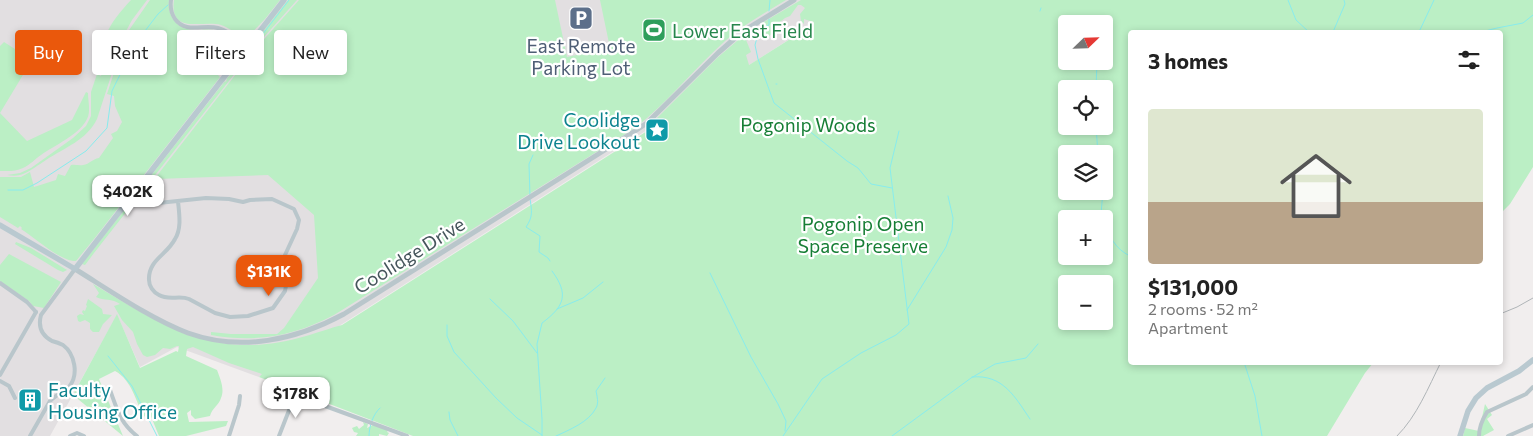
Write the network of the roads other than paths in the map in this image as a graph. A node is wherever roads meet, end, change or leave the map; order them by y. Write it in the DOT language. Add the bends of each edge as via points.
graph roads {
  1 [pos="172,0"];
  2 [pos="284,0"];
  3 [pos="794,0"];
  4 [pos="225,30"];
  5 [pos="261,30"];
  6 [pos="226,75"];
  7 [pos="178,201"];
  8 [pos="149,204"];
  9 [pos="0,225"];
  10 [pos="75,269"];
  11 [pos="0,283"];
  12 [pos="45,311"];
  13 [pos="36,312"];
  14 [pos="1533,360"];
  15 [pos="0,375"];
  16 [pos="0,381"];
  17 [pos="1533,387"];
  18 [pos="110,390"];
  19 [pos="240,396"];
  20 [pos="15,398"];
  21 [pos="1533,425"];
  22 [pos="30,436"];
  23 [pos="70,436"];
  24 [pos="84,436"];
  25 [pos="137,436"];
  26 [pos="229,436"];
  27 [pos="279,436"];
  28 [pos="407,436"];
  29 [pos="1460,436"];
  30 [pos="1479,436"];
  31 [pos="1508,436"];
  1 -- 4 [label="street" via="173,16 182,25 192,29 216,27"];
  2 -- 5 [label="main road"];
  3 -- 10 [label="street, Coolidge Drive" via="742,32 647,123 344,314 310,331 249,342 224,341 189,333"];
  6 -- 10 [label="main road"];
  7 -- 7 [label="street" via="272,199 294,209 299,220 298,229 285,254 284,291 273,308 248,316 230,317 215,313 189,298 168,299 158,295 149,285 149,272 155,261 176,238"];
  7 -- 8 [label="street"];
  9 -- 10 [label="main road, Coolidge Drive"];
  10 -- 12 [label="street"];
  11 -- 13 [label="street"];
  12 -- 13 [label="street"];
  12 -- 22 [label="street" via="39,322 40,328 46,337 65,347 75,368 70,387 50,400"];
  13 -- 15 [label="street"];
  14 -- 29 [label="main road" via="1476,398"];
  16 -- 20 [label="street" via="9,386"];
  17 -- 30 [label="street" via="1526,394 1487,412"];
  18 -- 25 [label="street" via="125,426"];
  19 -- 26 [label="street"];
  21 -- 31 [label="street"];
  23 -- 24 [label="street" via="77,433"];
  27 -- 28 [label="street" via="296,394"];
}
